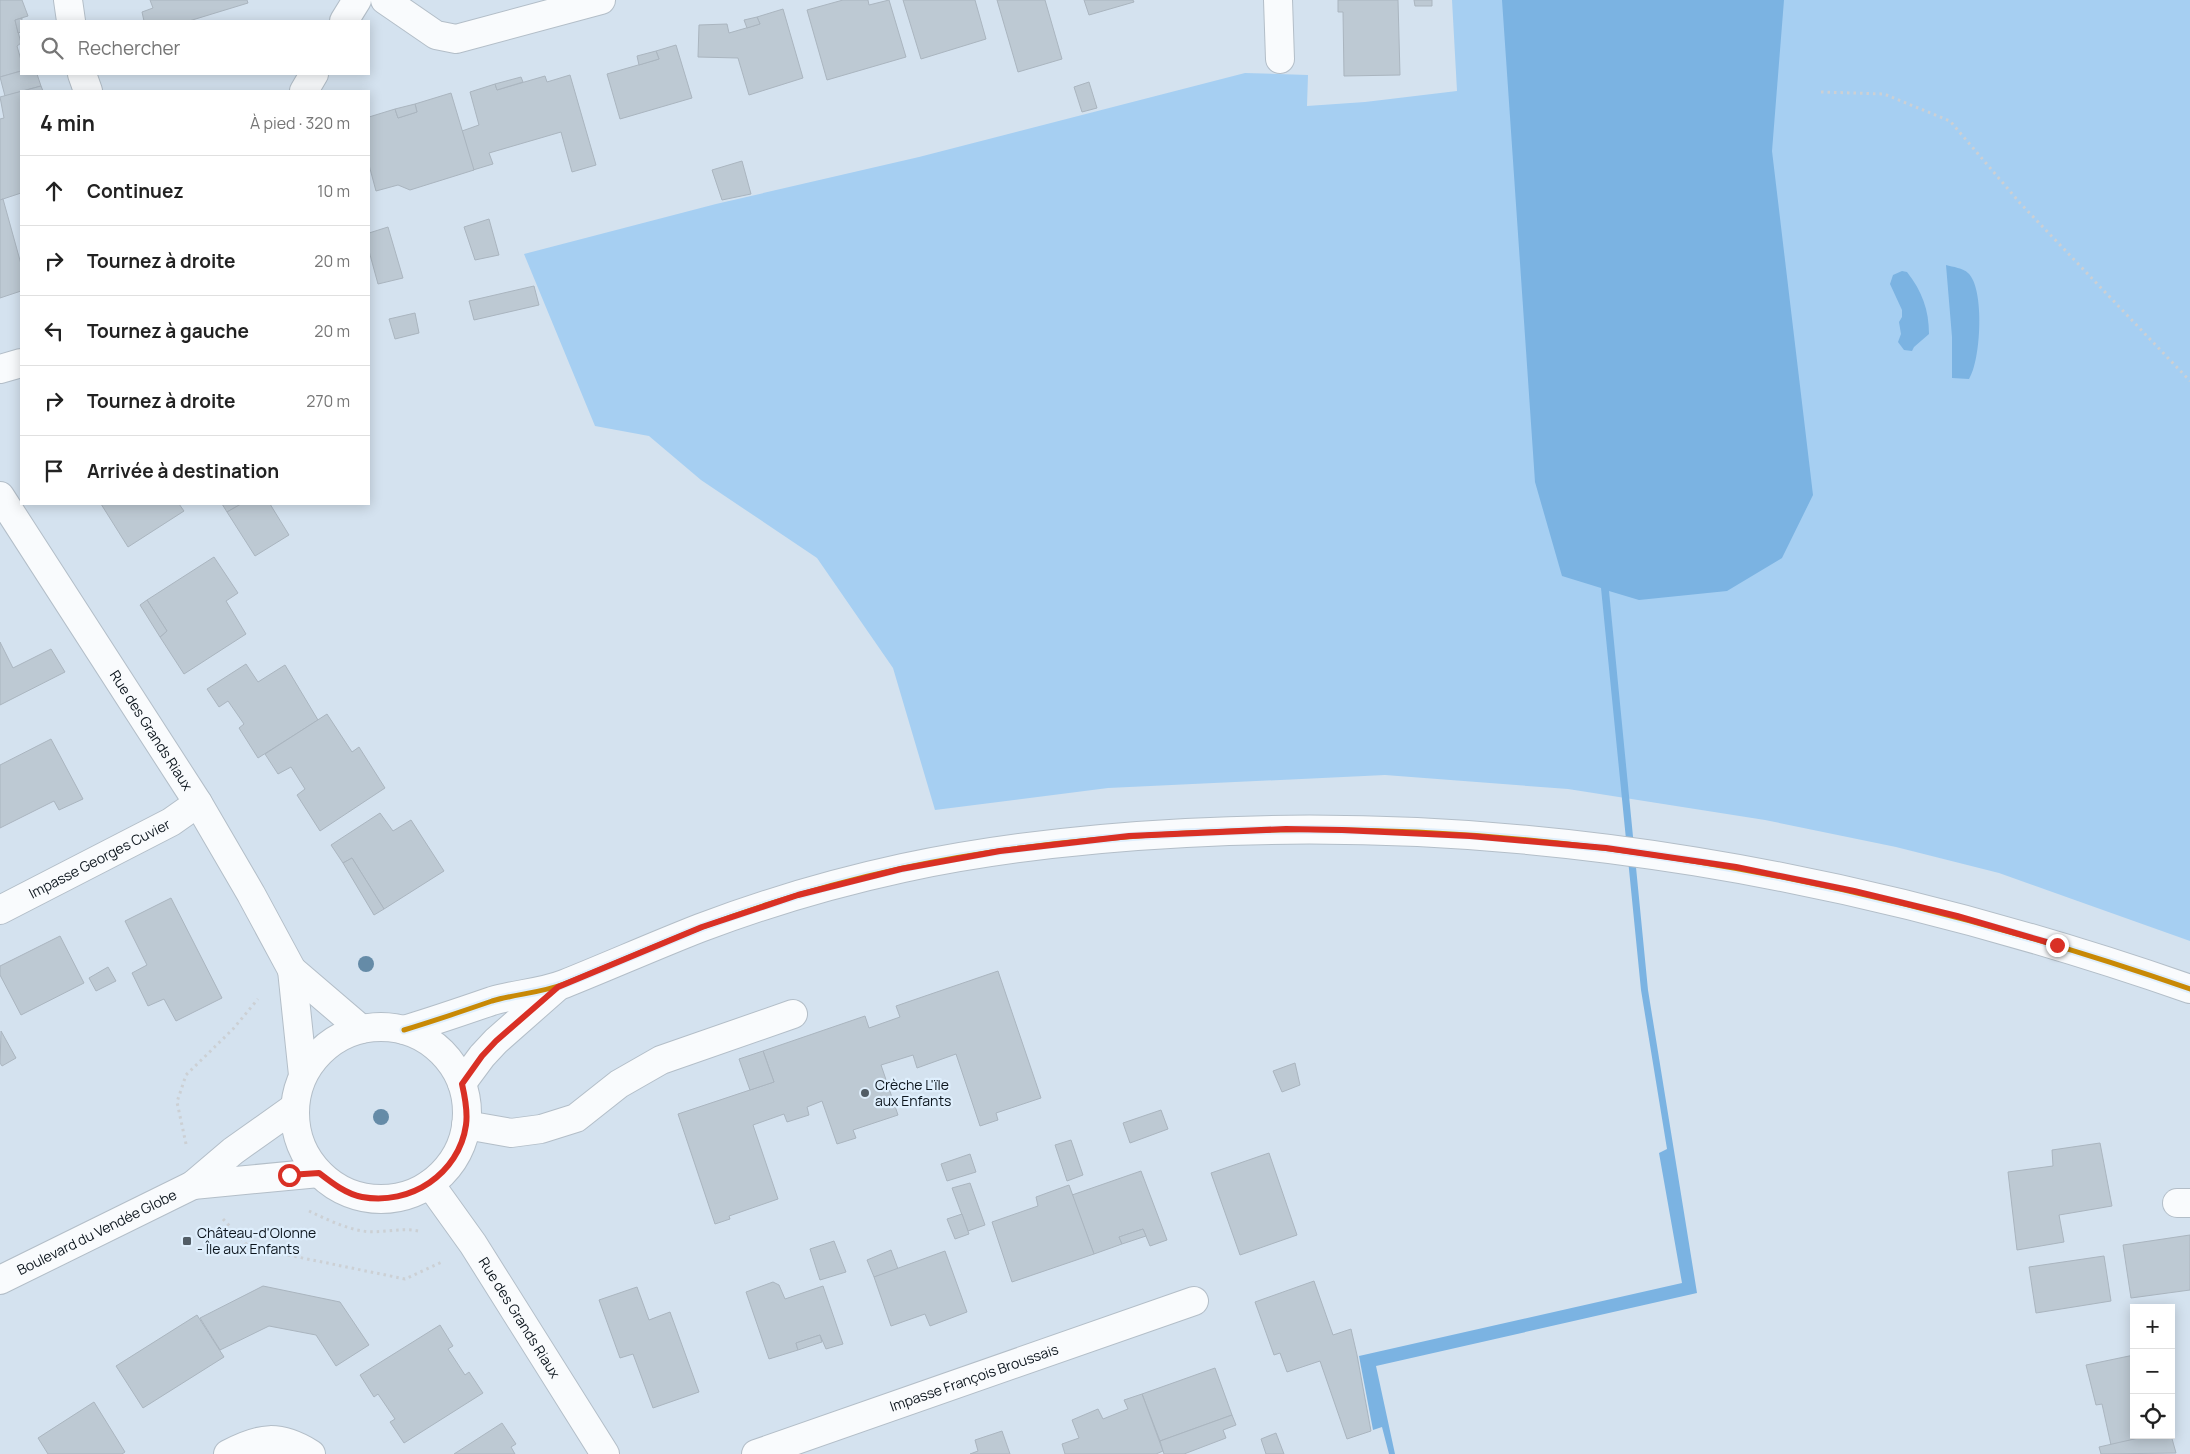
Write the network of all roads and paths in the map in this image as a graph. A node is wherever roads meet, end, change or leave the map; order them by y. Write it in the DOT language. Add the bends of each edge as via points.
graph roads {
  1 [pos="68,0"];
  2 [pos="356,0"];
  3 [pos="385,0"];
  4 [pos="601,0"];
  5 [pos="1278,0"];
  6 [pos="71,20"];
  7 [pos="345,20"];
  8 [pos="1280,59"];
  9 [pos="82,75"];
  10 [pos="313,75"];
  11 [pos="88,90"];
  12 [pos="305,90"];
  13 [pos="1821,92"];
  14 [pos="20,363"];
  15 [pos="0,369"];
  16 [pos="2190,381"];
  17 [pos="0,496"];
  18 [pos="198,803"];
  19 [pos="0,910"];
  20 [pos="292,970"];
  21 [pos="558,987"];
  22 [pos="2190,989"];
  23 [pos="264,991"];
  24 [pos="793,1014"];
  25 [pos="361,1029"];
  26 [pos="404,1030"];
  27 [pos="303,1075"];
  28 [pos="462,1084"];
  29 [pos="295,1107"];
  30 [pos="466,1126"];
  31 [pos="319,1173"];
  32 [pos="200,1182"];
  33 [pos="430,1184"];
  34 [pos="302,1208"];
  35 [pos="422,1234"];
  36 [pos="449,1258"];
  37 [pos="0,1280"];
  38 [pos="1194,1301"];
  39 [pos="228,1454"];
  40 [pos="311,1454"];
  41 [pos="605,1454"];
  42 [pos="756,1454"];
  1 -- 6 [label="main road"];
  2 -- 7 [label="main road"];
  3 -- 4 [label="main road" via="436,35 456,39"];
  5 -- 8 [label="main road"];
  9 -- 11 [label="main road"];
  10 -- 12 [label="main road"];
  13 -- 16 [label="path" via="1884,94 1950,121 2020,203"];
  14 -- 15 [label="main road"];
  17 -- 18 [label="main road, Rue des Grands Riaux"];
  18 -- 19 [label="main road, Impasse Georges Cuvier" via="171,822"];
  18 -- 20 [label="main road, Rue des Grands Riaux"];
  20 -- 25 [label="main road, Rue des Grands Riaux"];
  20 -- 27 [label="main road, Rue des Grands Riaux"];
  21 -- 22 [label="main road" via="749,910 901,869 1000,851 1129,836 1286,829 1406,832 1528,841 1736,867 1957,916"];
  21 -- 26 [label="main road" via="495,1000"];
  21 -- 28 [label="main road" via="496,1041"];
  23 -- 32 [label="path" via="233,1029 186,1075 177,1102 184,1139"];
  24 -- 30 [label="main road" via="660,1060 619,1084 576,1118 540,1129 511,1133"];
  25 -- 26 [label="main road" via="383,1027"];
  25 -- 27 [label="main road" via="337,1038 318,1054"];
  26 -- 28 [label="main road" via="429,1041 449,1060"];
  27 -- 29 [label="main road"];
  28 -- 30 [label="main road"];
  29 -- 31 [label="main road" via="297,1131 305,1154"];
  29 -- 32 [label="main road, Boulevard du Vendée Globe" via="233,1151"];
  30 -- 33 [label="main road" via="459,1148 447,1168"];
  31 -- 32 [label="main road, Boulevard du Vendée Globe"];
  31 -- 33 [label="main road" via="339,1188 369,1198 408,1195"];
  32 -- 36 [label="path" via="222,1218 249,1248 405,1279"];
  32 -- 37 [label="main road, Boulevard du Vendée Globe"];
  33 -- 41 [label="main road, Rue des Grands Riaux" via="472,1244"];
  34 -- 35 [label="path" via="331,1222 364,1231 405,1229"];
  38 -- 42 [label="main road, Impasse François Broussais"];
  39 -- 40 [label="main road" via="247,1444 269,1439 295,1444"];
}
